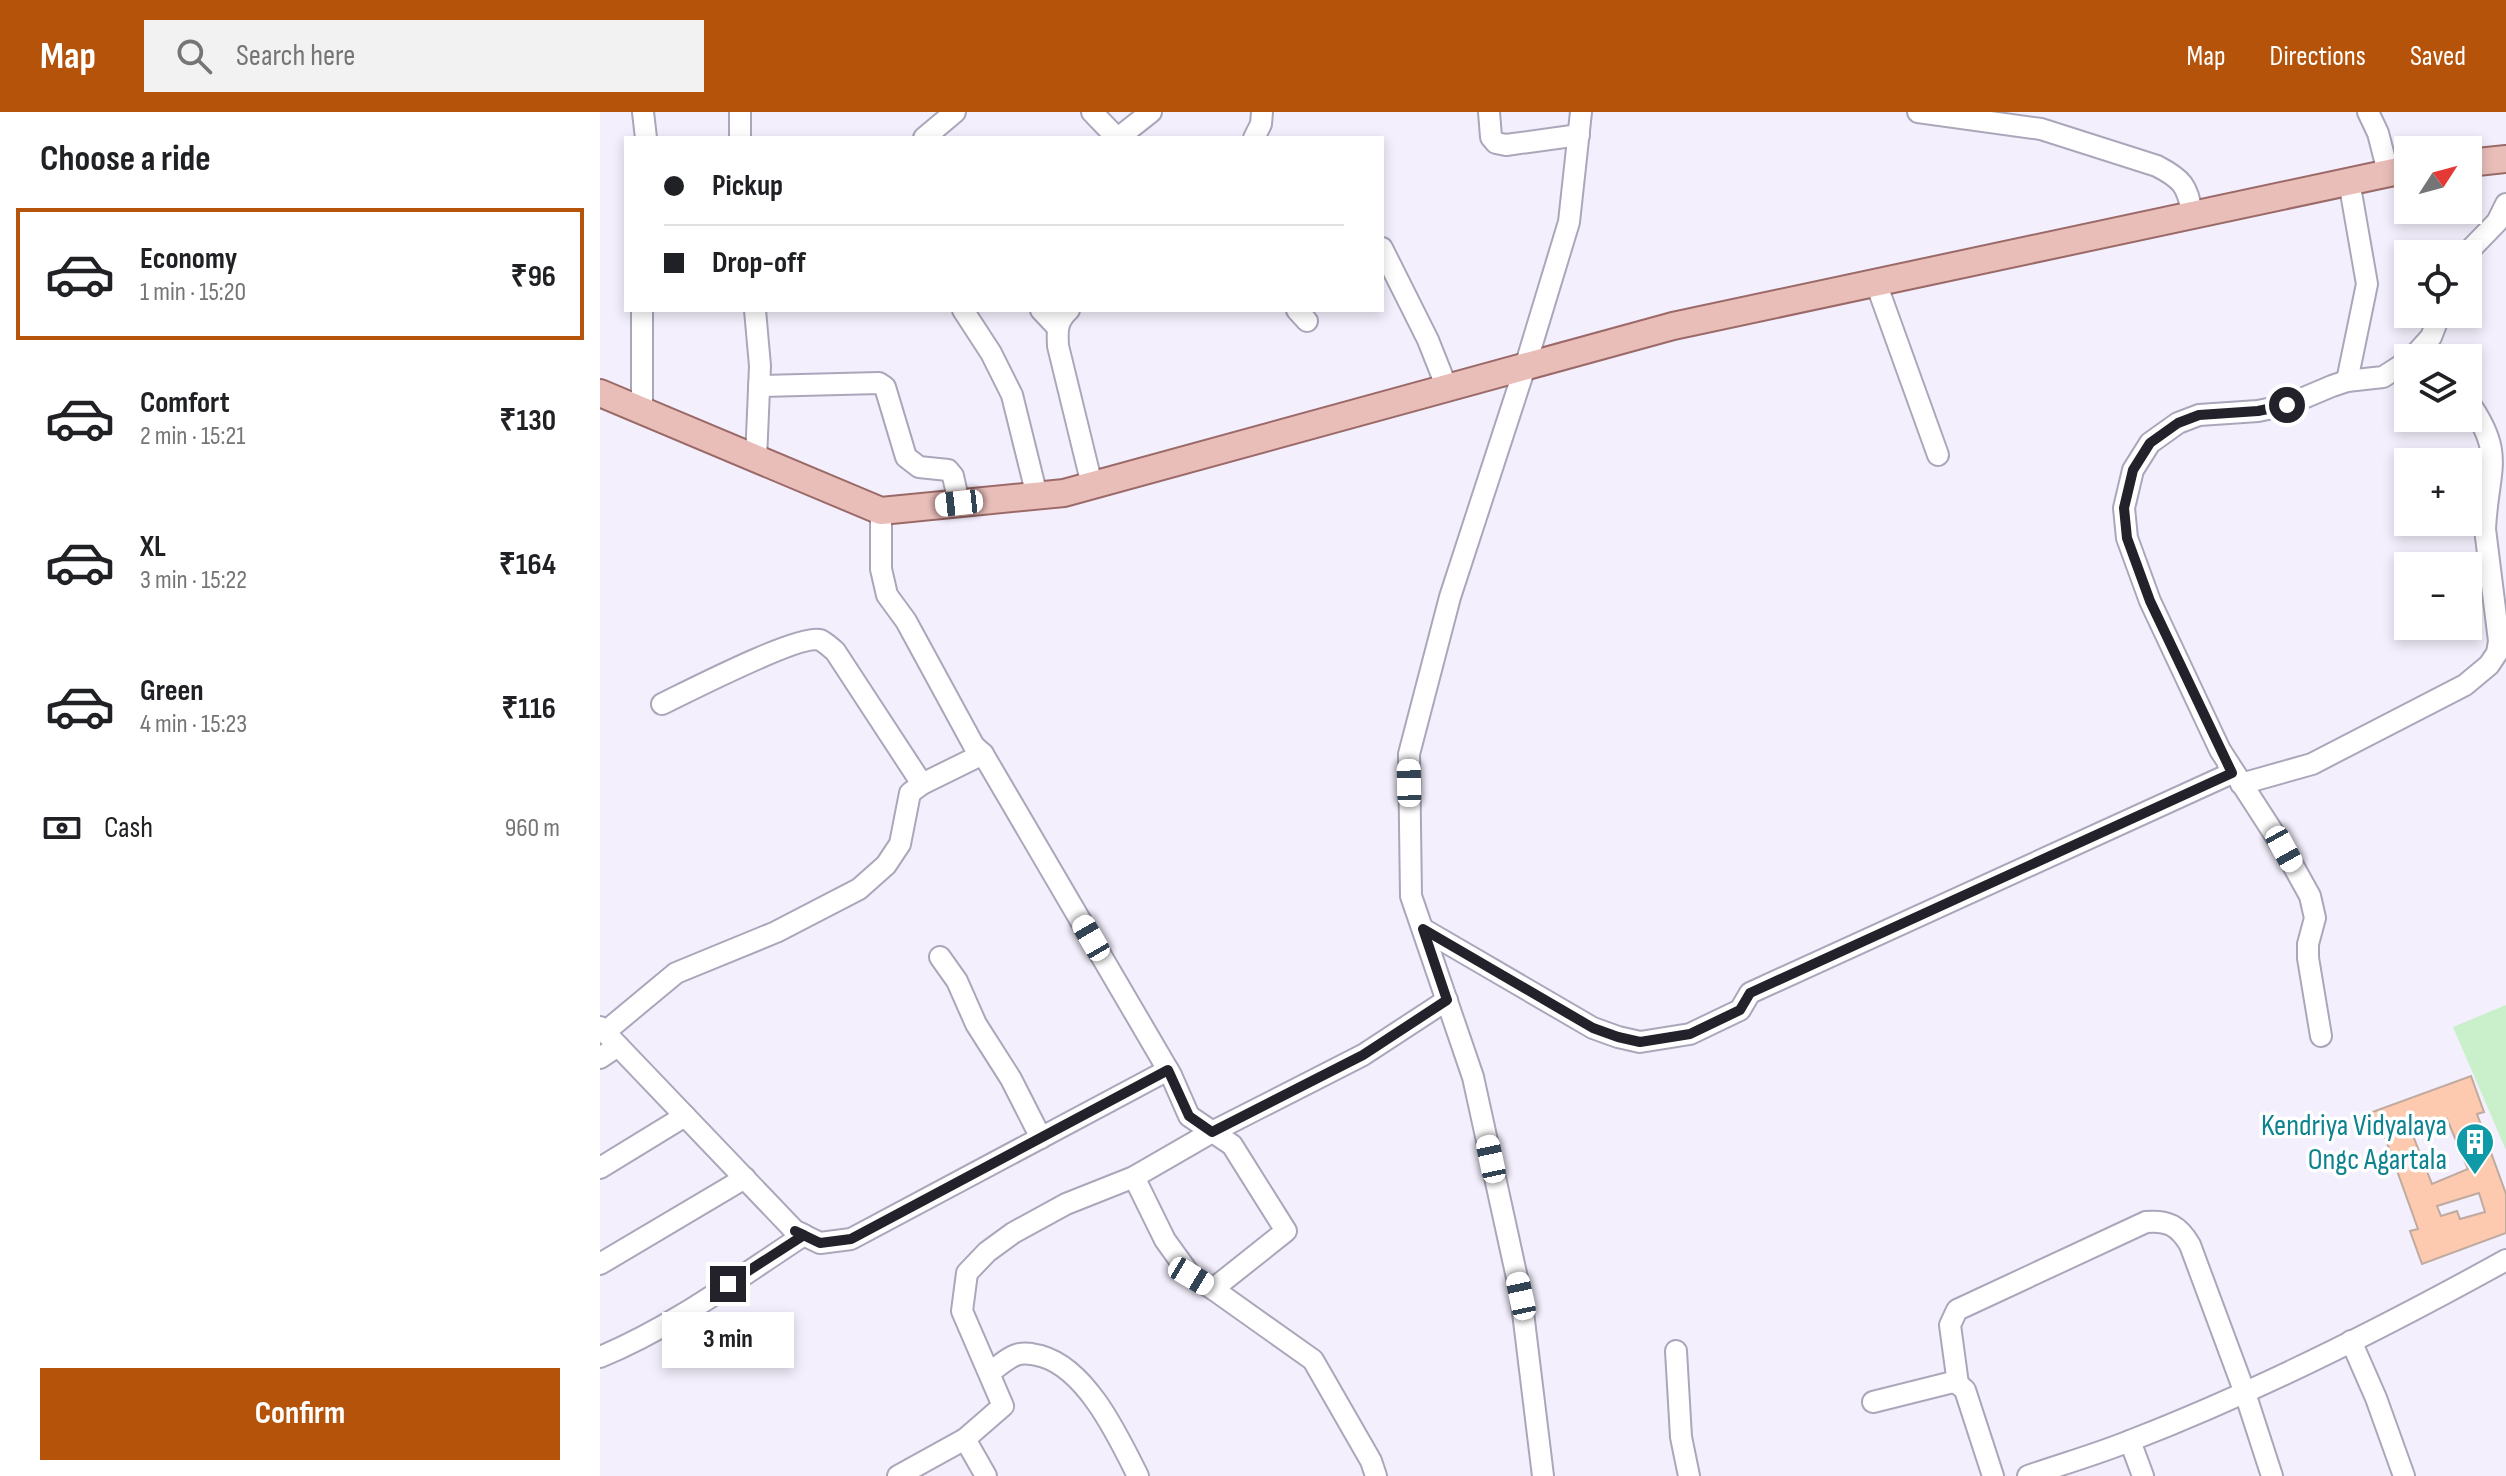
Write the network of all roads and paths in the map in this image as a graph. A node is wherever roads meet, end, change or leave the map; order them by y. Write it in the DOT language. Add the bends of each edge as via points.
graph roads {
  1 [pos="643,112"];
  2 [pos="740,112"];
  3 [pos="955,112"];
  4 [pos="1092,112"];
  5 [pos="1151,112"];
  6 [pos="1489,112"];
  7 [pos="1581,112"];
  8 [pos="1918,112"];
  9 [pos="2368,112"];
  10 [pos="1579,135"];
  11 [pos="646,136"];
  12 [pos="740,136"];
  13 [pos="926,136"];
  14 [pos="1116,136"];
  15 [pos="1121,136"];
  16 [pos="2506,159"];
  17 [pos="2482,162"];
  18 [pos="2394,163"];
  19 [pos="2394,171"];
  20 [pos="2349,181"];
  21 [pos="2506,204"];
  22 [pos="2192,214"];
  23 [pos="2480,240"];
  24 [pos="1384,252"];
  25 [pos="1876,283"];
  26 [pos="642,312"];
  27 [pos="755,312"];
  28 [pos="964,312"];
  29 [pos="1063,318"];
  30 [pos="1525,367"];
  31 [pos="2394,370"];
  32 [pos="2347,381"];
  33 [pos="759,386"];
  34 [pos="1447,388"];
  35 [pos="600,393"];
  36 [pos="642,411"];
  37 [pos="2482,415"];
  38 [pos="1938,455"];
  39 [pos="756,459"];
  40 [pos="1092,485"];
  41 [pos="1037,496"];
  42 [pos="959,503"];
  43 [pos="881,511"];
  44 [pos="662,704"];
  45 [pos="983,754"];
  46 [pos="2228,764"];
  47 [pos="922,784"];
  48 [pos="2241,784"];
  49 [pos="1423,929"];
  50 [pos="940,957"];
  51 [pos="1447,1000"];
  52 [pos="608,1035"];
  53 [pos="2321,1036"];
  54 [pos="600,1058"];
  55 [pos="1168,1070"];
  56 [pos="685,1116"];
  57 [pos="1212,1132"];
  58 [pos="1041,1138"];
  59 [pos="600,1168"];
  60 [pos="1134,1177"];
  61 [pos="745,1178"];
  62 [pos="795,1231"];
  63 [pos="2506,1260"];
  64 [pos="600,1264"];
  65 [pos="1213,1289"];
  66 [pos="2351,1341"];
  67 [pos="1676,1351"];
  68 [pos="600,1357"];
  69 [pos="990,1372"];
  70 [pos="1958,1384"];
  71 [pos="2245,1393"];
  72 [pos="1873,1402"];
  73 [pos="965,1439"];
  74 [pos="2130,1441"];
  75 [pos="898,1476"];
  76 [pos="986,1476"];
  77 [pos="1138,1476"];
  78 [pos="1376,1476"];
  79 [pos="1543,1476"];
  80 [pos="1689,1476"];
  81 [pos="1993,1476"];
  82 [pos="2028,1476"];
  83 [pos="2143,1476"];
  84 [pos="2272,1476"];
  85 [pos="2404,1476"];
  1 -- 11 [label="street"];
  2 -- 12 [label="street"];
  3 -- 13 [label="street"];
  4 -- 14 [label="street"];
  5 -- 15 [label="street"];
  6 -- 10 [label="street" via="1496,143"];
  7 -- 10 [label="street"];
  8 -- 22 [label="street" via="2041,129 2157,166 2184,185"];
  9 -- 18 [label="street"];
  10 -- 30 [label="street" via="1569,222"];
  16 -- 17 [label="main road"];
  19 -- 20 [label="main road"];
  20 -- 22 [label="main road"];
  20 -- 32 [label="street" via="2367,284"];
  21 -- 23 [label="street"];
  22 -- 25 [label="main road"];
  24 -- 34 [label="street"];
  25 -- 30 [label="main road" via="1673,326"];
  25 -- 38 [label="street"];
  26 -- 36 [label="street"];
  27 -- 33 [label="street"];
  28 -- 41 [label="street" via="1012,395"];
  29 -- 40 [label="street" via="1058,346"];
  30 -- 34 [label="main road"];
  30 -- 49 [label="street" via="1450,597 1409,754 1411,896"];
  31 -- 32 [label="street"];
  32 -- 46 [label="street" via="2287,405 2199,415 2178,423 2150,443 2133,470 2124,508 2127,538 2150,601"];
  33 -- 39 [label="street"];
  33 -- 42 [label="street" via="879,383 885,387 906,457 919,467 948,470"];
  34 -- 40 [label="main road"];
  35 -- 36 [label="main road"];
  36 -- 39 [label="main road"];
  37 -- 48 [label="street" via="2501,454 2485,529 2497,653 2451,693 2312,764"];
  39 -- 43 [label="main road"];
  40 -- 41 [label="main road"];
  41 -- 42 [label="main road"];
  42 -- 43 [label="main road"];
  43 -- 45 [label="street" via="881,569 887,595"];
  44 -- 47 [label="street" via="805,640 821,640 835,651"];
  45 -- 47 [label="street"];
  45 -- 55 [label="street"];
  46 -- 48 [label="street"];
  46 -- 49 [label="street" via="2232,773 1750,993 1740,1010 1690,1034 1640,1042 1593,1028"];
  47 -- 52 [label="street" via="910,793 900,844 859,889 776,932 676,973"];
  48 -- 53 [label="street" via="2310,896 2315,918 2308,958"];
  49 -- 51 [label="street"];
  50 -- 58 [label="street"];
  51 -- 57 [label="street" via="1363,1055"];
  51 -- 79 [label="street" via="1473,1077 1521,1296"];
  52 -- 54 [label="street"];
  52 -- 56 [label="street"];
  55 -- 57 [label="street" via="1189,1116"];
  55 -- 58 [label="street"];
  56 -- 59 [label="street"];
  56 -- 61 [label="street"];
  57 -- 60 [label="street"];
  57 -- 65 [label="street" via="1232,1145 1286,1231"];
  58 -- 62 [label="street" via="851,1239 820,1243"];
  60 -- 65 [label="street" via="1165,1240 1191,1276"];
  60 -- 69 [label="street" via="1066,1204 1013,1233 967,1273 962,1311"];
  61 -- 62 [label="street"];
  61 -- 64 [label="street"];
  62 -- 68 [label="street" via="804,1235 678,1317"];
  63 -- 66 [label="street"];
  65 -- 78 [label="street" via="1313,1360"];
  66 -- 71 [label="street"];
  66 -- 85 [label="street"];
  67 -- 80 [label="street"];
  69 -- 73 [label="street" via="1003,1406"];
  69 -- 77 [label="street" via="1018,1354 1031,1354 1072,1373"];
  70 -- 71 [label="street" via="1950,1325 1957,1310 2146,1222 2162,1220 2175,1225 2190,1245"];
  70 -- 72 [label="street"];
  70 -- 81 [label="street" via="1965,1390"];
  71 -- 74 [label="street"];
  71 -- 84 [label="street"];
  73 -- 75 [label="street"];
  73 -- 76 [label="street"];
  74 -- 82 [label="street"];
  74 -- 83 [label="street"];
}
